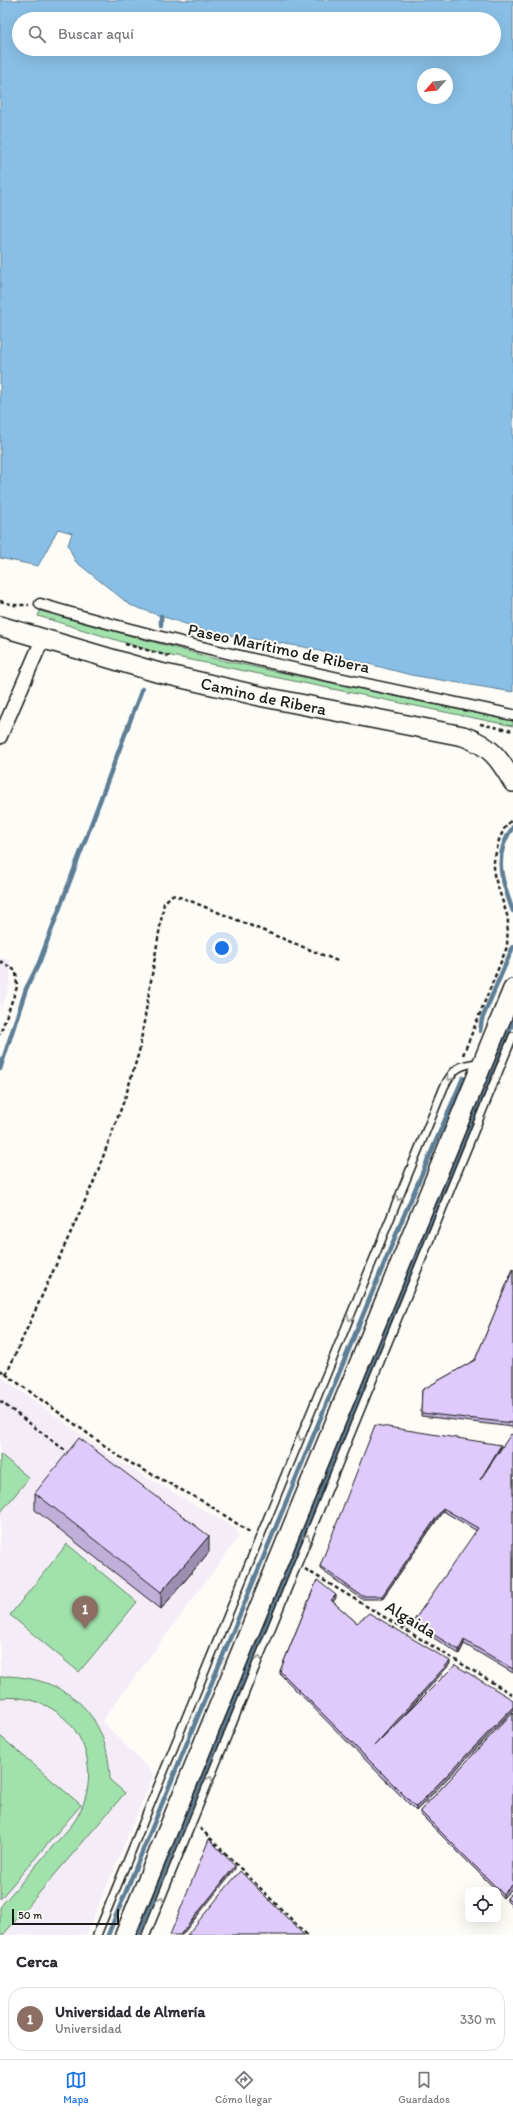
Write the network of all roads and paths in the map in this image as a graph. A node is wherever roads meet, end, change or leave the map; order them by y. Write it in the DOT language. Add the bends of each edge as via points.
graph roads {
  1 [pos="0,601"];
  2 [pos="40,604"];
  3 [pos="0,626"];
  4 [pos="43,638"];
  5 [pos="122,643"];
  6 [pos="174,658"];
  7 [pos="513,714"];
  8 [pos="479,724"];
  9 [pos="513,731"];
  10 [pos="0,737"];
  11 [pos="513,782"];
  12 [pos="0,961"];
  13 [pos="340,962"];
  14 [pos="513,989"];
  15 [pos="0,1034"];
  16 [pos="513,1036"];
  17 [pos="482,1063"];
  18 [pos="0,1370"];
  19 [pos="6,1374"];
  20 [pos="0,1401"];
  21 [pos="72,1456"];
  22 [pos="260,1538"];
  23 [pos="296,1565"];
  24 [pos="513,1695"];
  25 [pos="194,1821"];
  26 [pos="97,1935"];
  27 [pos="125,1935"];
  28 [pos="146,1935"];
  29 [pos="307,1935"];
  1 -- 2 [label="path" via="14,605"];
  2 -- 7 [label="street, Paseo Marítimo de Ribera" via="193,646"];
  3 -- 4 [label="main road, Camino de Ribera"];
  4 -- 10 [label="street"];
  4 -- 11 [label="main road, Camino de Ribera" via="156,672 256,696 463,736 486,745"];
  5 -- 6 [label="path"];
  8 -- 9 [label="path"];
  12 -- 15 [label="path" via="16,971 17,987"];
  13 -- 19 [label="path" via="182,898 172,895 164,903 139,1052 125,1098 94,1181"];
  14 -- 17 [label="main road"];
  23 -- 16 [label="lane, one-way"];
  17 -- 22 [label="lane, one-way" via="464,1064 450,1075 444,1087"];
  17 -- 27 [label="main road"];
  18 -- 19 [label="path"];
  19 -- 22 [label="path" via="122,1459 206,1502"];
  20 -- 21 [label="path"];
  22 -- 26 [label="lane"];
  23 -- 24 [label="path, Algaida" via="320,1577 352,1599"];
  25 -- 23 [label="lane, one-way"];
  28 -- 25 [label="lane, one-way"];
  25 -- 29 [label="path"];
}
